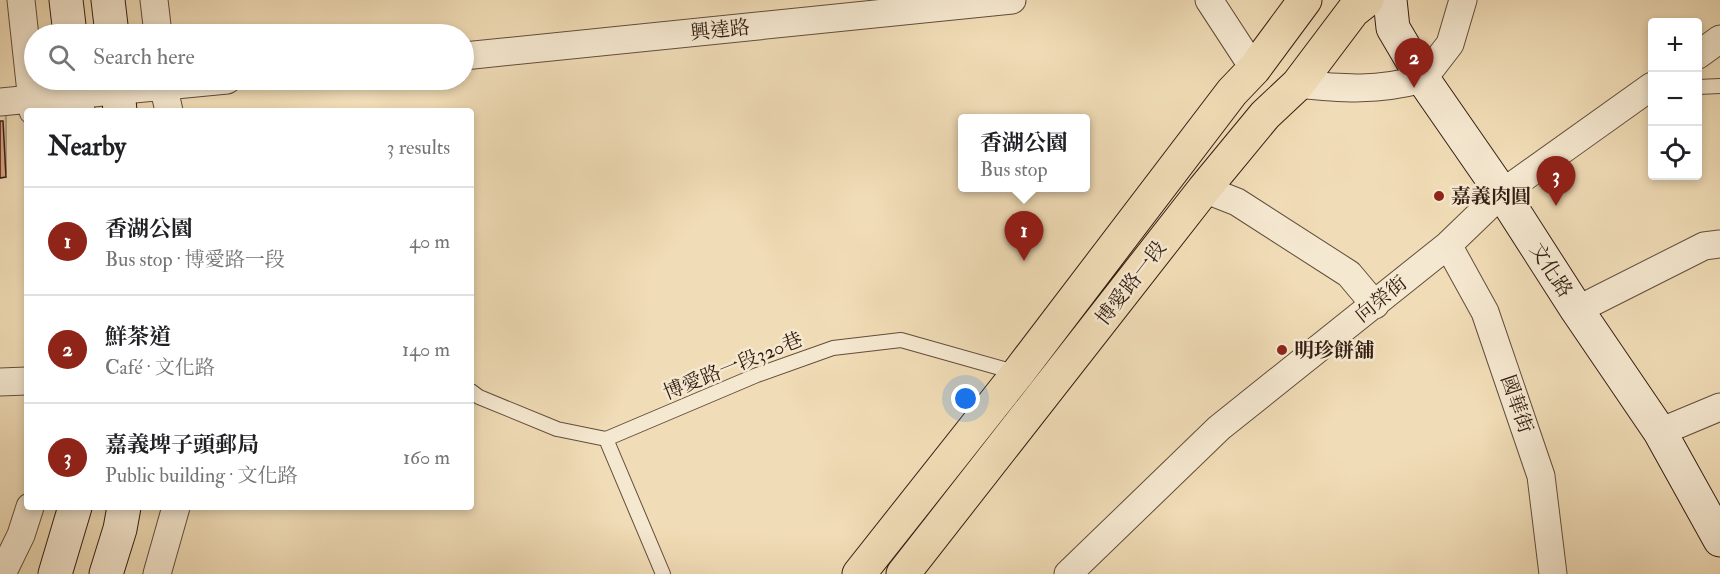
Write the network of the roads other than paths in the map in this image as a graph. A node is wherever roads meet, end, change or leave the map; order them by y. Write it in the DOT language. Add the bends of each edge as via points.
graph roads {
  1 [pos="21,0"];
  2 [pos="66,0"];
  3 [pos="108,0"];
  4 [pos="154,0"];
  5 [pos="1012,0"];
  6 [pos="1209,0"];
  7 [pos="1305,0"];
  8 [pos="1367,0"];
  9 [pos="1390,0"];
  10 [pos="1463,0"];
  11 [pos="69,24"];
  12 [pos="111,24"];
  13 [pos="157,24"];
  14 [pos="24,26"];
  15 [pos="1720,39"];
  16 [pos="1702,52"];
  17 [pos="474,55"];
  18 [pos="1254,69"];
  19 [pos="1423,79"];
  20 [pos="1298,84"];
  21 [pos="1720,86"];
  22 [pos="1702,87"];
  23 [pos="31,90"];
  24 [pos="1648,91"];
  25 [pos="165,92"];
  26 [pos="118,94"];
  27 [pos="77,95"];
  28 [pos="0,102"];
  29 [pos="33,105"];
  30 [pos="1204,189"];
  31 [pos="1502,193"];
  32 [pos="1720,244"];
  33 [pos="1448,245"];
  34 [pos="1375,305"];
  35 [pos="1577,310"];
  36 [pos="1018,373"];
  37 [pos="24,381"];
  38 [pos="0,382"];
  39 [pos="474,393"];
  40 [pos="1720,407"];
  41 [pos="1660,432"];
  42 [pos="606,439"];
  43 [pos="29,510"];
  44 [pos="74,510"];
  45 [pos="123,510"];
  46 [pos="175,510"];
  47 [pos="1720,540"];
  48 [pos="2,574"];
  49 [pos="55,574"];
  50 [pos="106,574"];
  51 [pos="157,574"];
  52 [pos="663,574"];
  53 [pos="859,574"];
  54 [pos="903,574"];
  55 [pos="1068,574"];
  56 [pos="1553,574"];
  1 -- 14 [label="street"];
  2 -- 11 [label="street"];
  3 -- 12 [label="street"];
  4 -- 13 [label="street"];
  5 -- 17 [label="street, 興達路"];
  6 -- 18 [label="street"];
  7 -- 18 [label="main road, 博愛路一段"];
  8 -- 20 [label="main road, 博愛路一段" via="1353,11"];
  9 -- 19 [label="street, 文化路" via="1392,28"];
  10 -- 19 [label="street" via="1450,44"];
  15 -- 16 [label="street"];
  18 -- 36 [label="main road, 博愛路一段" via="1232,92"];
  19 -- 20 [label="street" via="1368,89"];
  19 -- 31 [label="street, 文化路"];
  20 -- 30 [label="main road, 博愛路一段" via="1265,115"];
  21 -- 22 [label="lane"];
  23 -- 29 [label="street"];
  24 -- 31 [label="street, 向榮街"];
  25 -- 26 [label="street"];
  26 -- 27 [label="street"];
  27 -- 29 [label="street"];
  28 -- 29 [label="street"];
  30 -- 34 [label="street" via="1237,202 1349,274"];
  30 -- 54 [label="main road, 博愛路一段"];
  31 -- 33 [label="street, 向榮街"];
  31 -- 35 [label="street, 文化路"];
  32 -- 35 [label="street" via="1704,246"];
  33 -- 34 [label="street, 向榮街"];
  33 -- 56 [label="street, 國華街" via="1485,312 1542,476"];
  34 -- 55 [label="street, 向榮街" via="1219,428"];
  35 -- 41 [label="street, 文化路"];
  36 -- 42 [label="lane, 博愛路一段320巷" via="901,340 833,348 757,375"];
  36 -- 53 [label="main road, 博愛路一段"];
  37 -- 38 [label="street"];
  39 -- 42 [label="lane" via="556,429"];
  40 -- 41 [label="street"];
  41 -- 47 [label="street, 文化路"];
  42 -- 52 [label="lane"];
  43 -- 48 [label="street"];
  44 -- 49 [label="street"];
  45 -- 50 [label="street"];
  46 -- 51 [label="street"];
}
